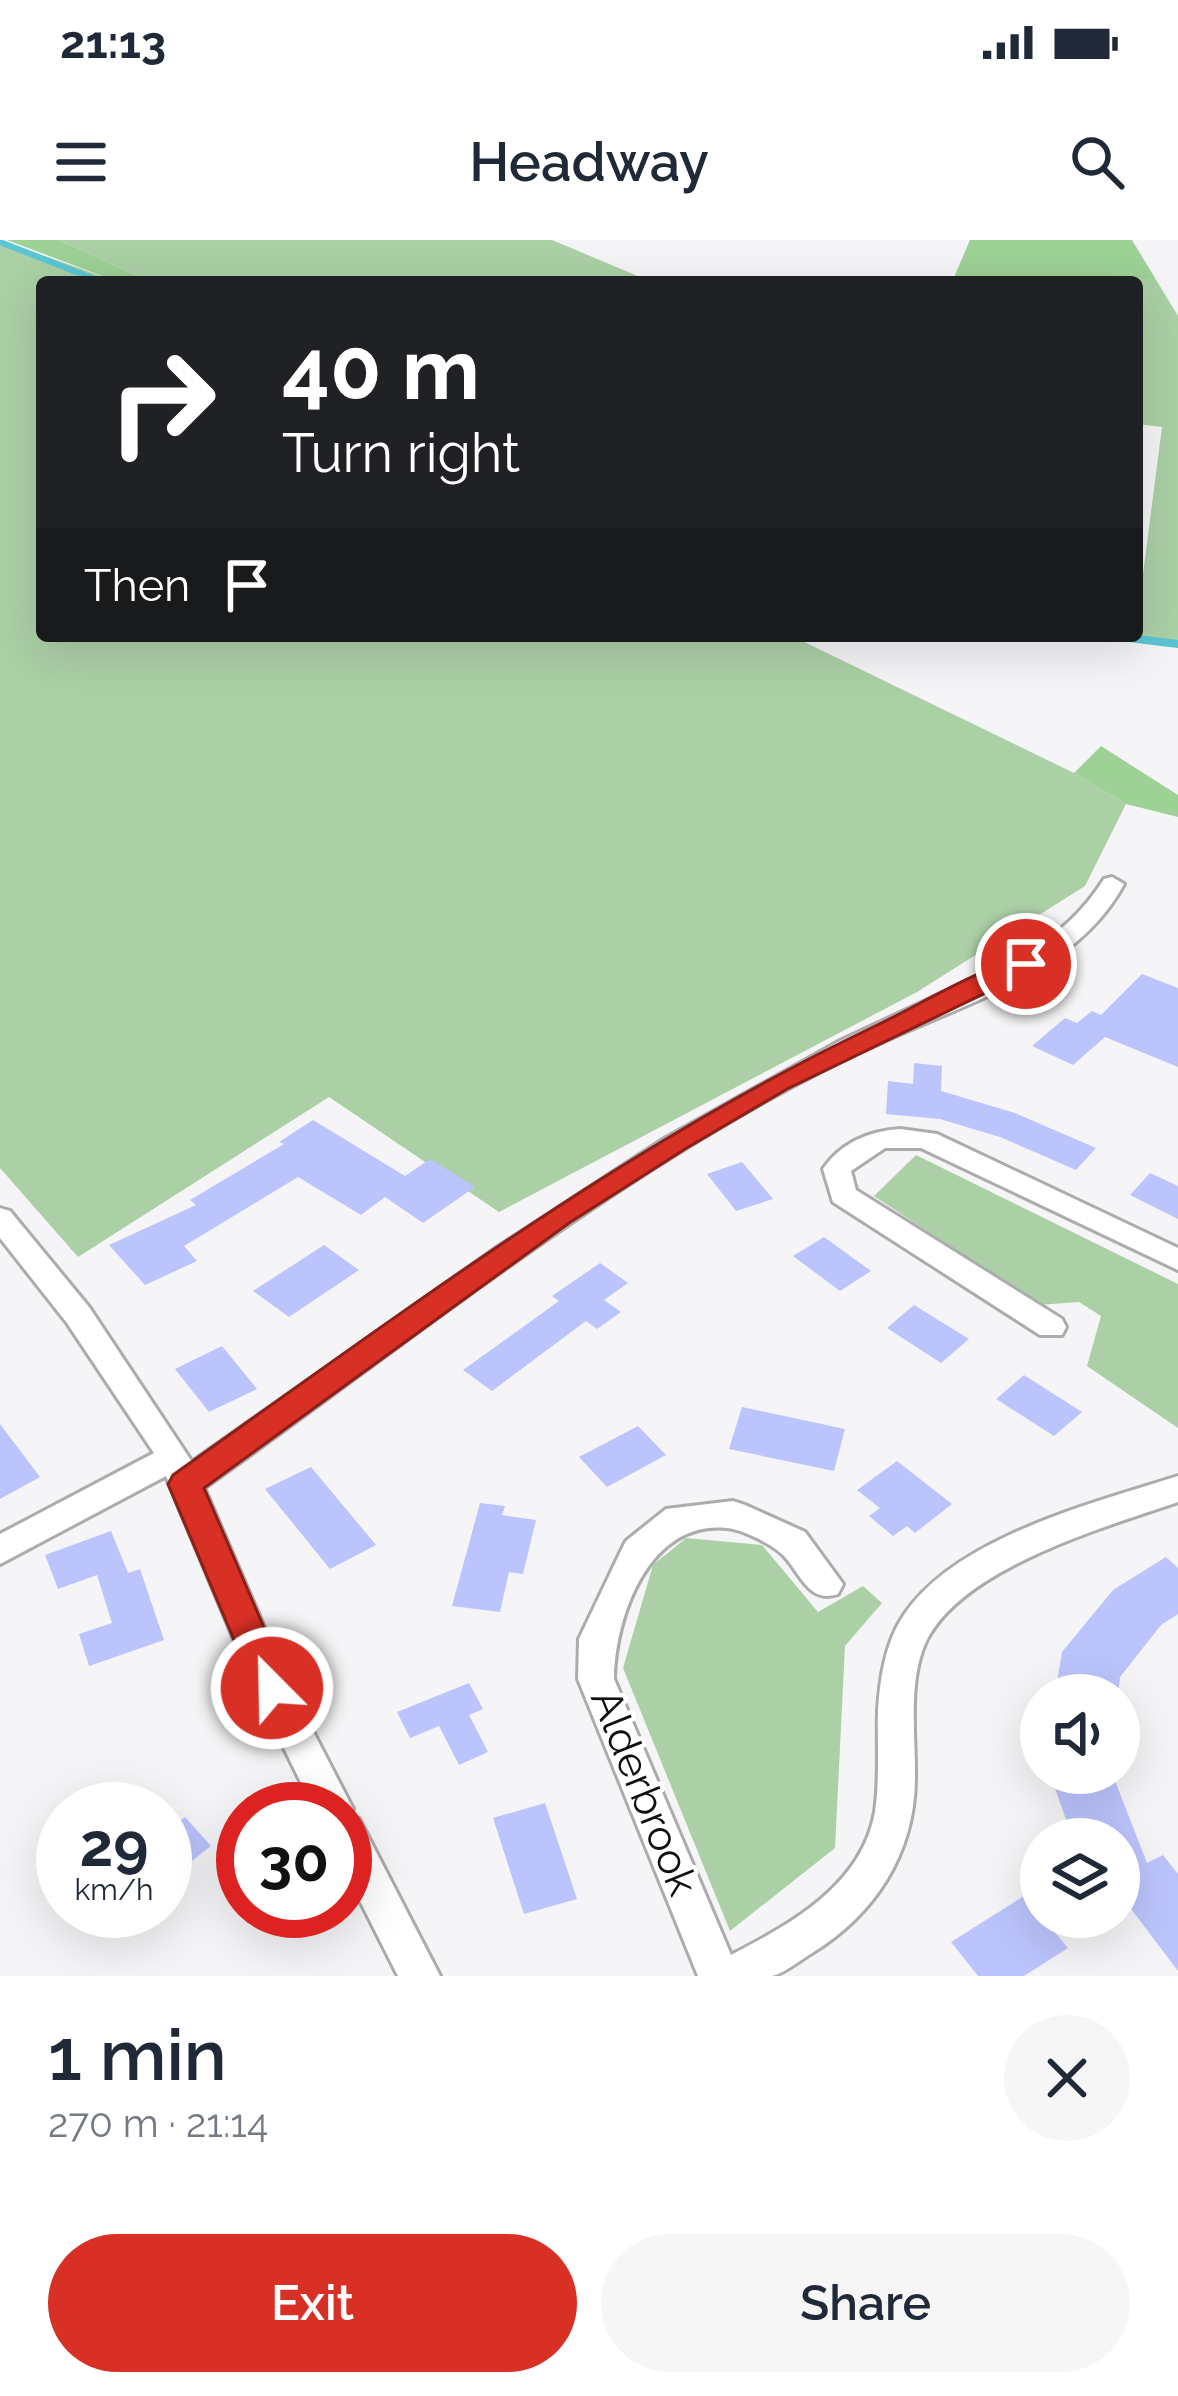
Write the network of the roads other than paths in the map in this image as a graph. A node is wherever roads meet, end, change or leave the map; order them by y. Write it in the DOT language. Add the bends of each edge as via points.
graph roads {
  1 [pos="1112,884"];
  2 [pos="0,1217"];
  3 [pos="1178,1260"];
  4 [pos="1051,1328"];
  5 [pos="179,1470"];
  6 [pos="1178,1490"];
  7 [pos="0,1550"];
  8 [pos="826,1584"];
  9 [pos="320,1782"];
  10 [pos="372,1884"];
  11 [pos="419,1976"];
  12 [pos="719,1976"];
  13 [pos="731,1976"];
  1 -- 5 [label="street" via="1080,930 1026,964 777,1084 575,1205"];
  2 -- 5 [label="street" via="79,1315"];
  3 -- 4 [label="street" via="927,1140 892,1134 861,1144 837,1169 843,1195"];
  5 -- 7 [label="street"];
  5 -- 9 [label="street"];
  6 -- 13 [label="street" via="1040,1537 968,1577 917,1623 899,1678 891,1825 864,1889 804,1938"];
  8 -- 12 [label="street, Alderbrook" via="793,1542 733,1514 678,1518 638,1551 597,1639 596,1679"];
  10 -- 11 [label="street"];
}
